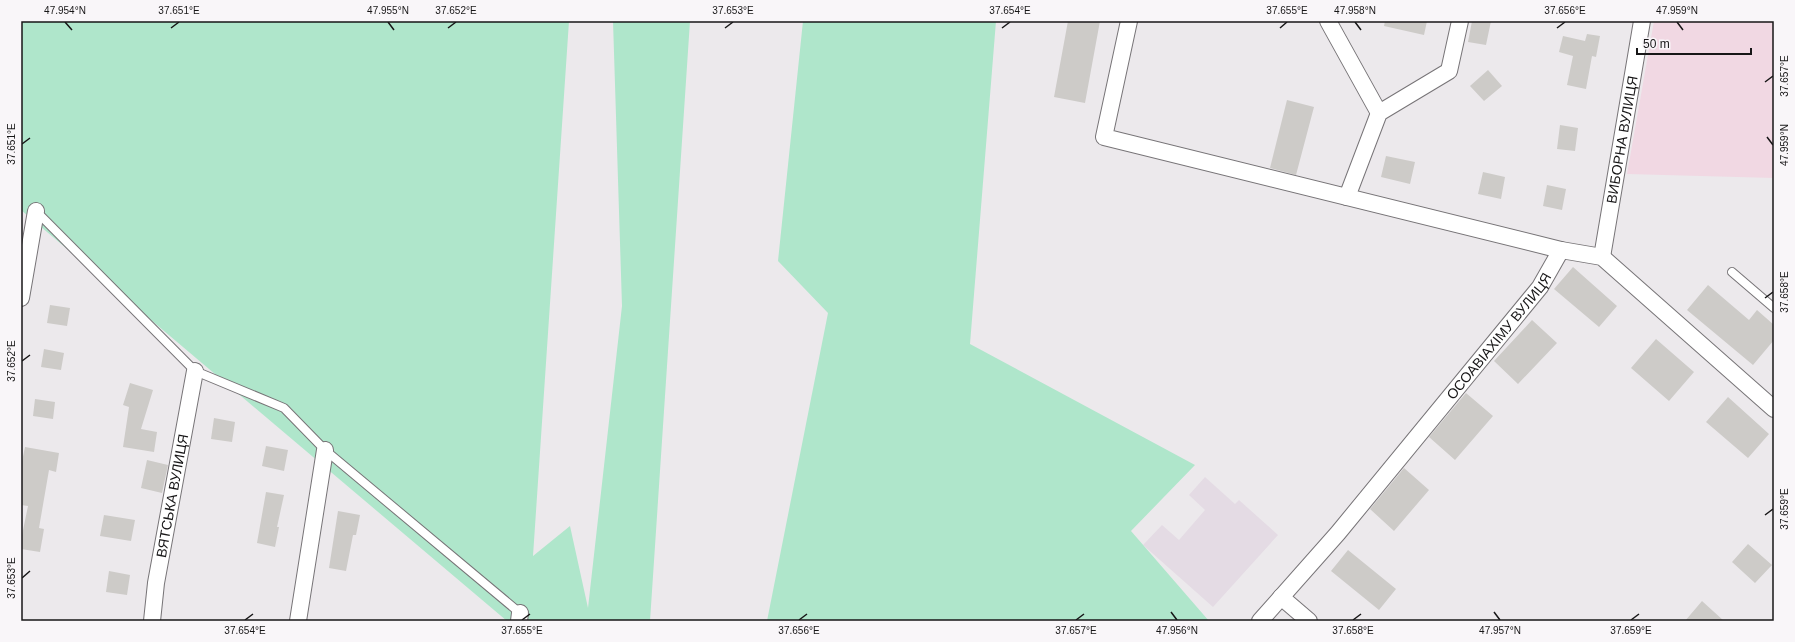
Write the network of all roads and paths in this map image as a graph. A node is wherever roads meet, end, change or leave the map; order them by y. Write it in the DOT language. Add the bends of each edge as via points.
graph roads {
  1 [pos="1129,21"];
  2 [pos="1328,21"];
  3 [pos="1460,21"];
  4 [pos="1642,21"];
  5 [pos="1379,113"];
  6 [pos="1347,197"];
  7 [pos="36,211"];
  8 [pos="1561,250"];
  9 [pos="1602,257"];
  10 [pos="1732,272"];
  11 [pos="21,298"];
  12 [pos="1774,308"];
  13 [pos="195,371"];
  14 [pos="1774,409"];
  15 [pos="325,450"];
  16 [pos="1281,597"];
  17 [pos="519,617"];
  18 [pos="152,621"];
  19 [pos="298,621"];
  20 [pos="1260,621"];
  21 [pos="1309,621"];
  1 -- 6 [label="street" via="1104,137"];
  2 -- 5 [label="street"];
  3 -- 5 [label="street" via="1449,71"];
  4 -- 9 [label="street, ВИБОРНА ВУЛИЦЯ"];
  5 -- 6 [label="street"];
  6 -- 8 [label="street"];
  7 -- 11 [label="street"];
  7 -- 13 [label="lane"];
  8 -- 9 [label="street"];
  8 -- 16 [label="street, ОСОАВІАХІМУ ВУЛИЦЯ" via="1540,287 1343,527"];
  9 -- 14 [label="street"];
  10 -- 12 [label="lane"];
  13 -- 15 [label="lane" via="284,408"];
  13 -- 18 [label="street, ВЯТСЬКА ВУЛИЦЯ" via="156,583"];
  15 -- 17 [label="lane"];
  15 -- 19 [label="street"];
  16 -- 20 [label="street, ОСОАВІАХІМУ ВУЛИЦЯ"];
  16 -- 21 [label="street"];
}
